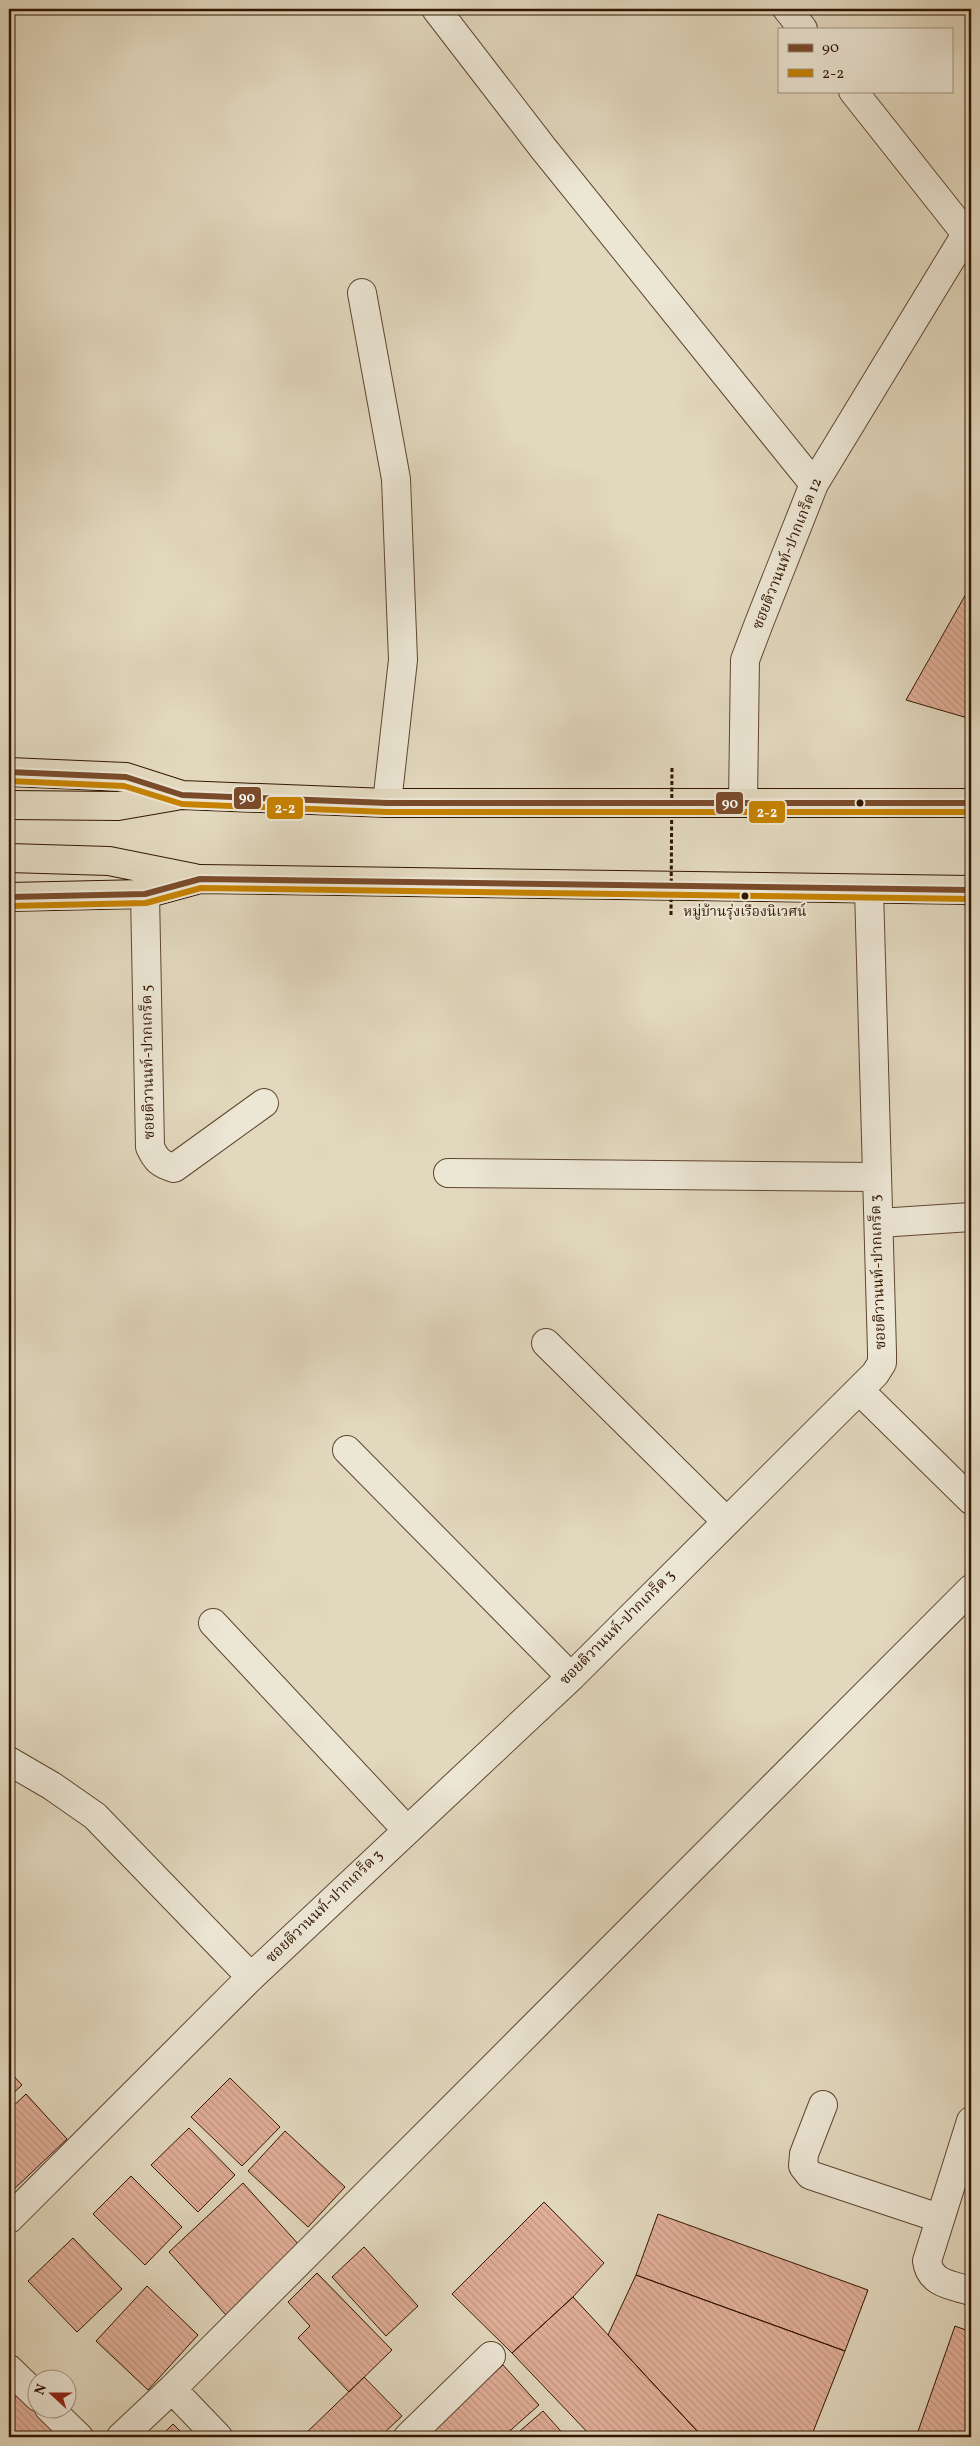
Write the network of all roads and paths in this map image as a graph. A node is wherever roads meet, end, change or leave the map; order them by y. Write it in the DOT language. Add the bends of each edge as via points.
graph roads {
  1 [pos="436,9"];
  2 [pos="788,9"];
  3 [pos="802,28"];
  4 [pos="854,92"];
  5 [pos="969,230"];
  6 [pos="362,293"];
  7 [pos="814,484"];
  8 [pos="672,766"];
  9 [pos="9,772"];
  10 [pos="182,796"];
  11 [pos="743,802"];
  12 [pos="971,803"];
  13 [pos="388,804"];
  14 [pos="9,806"];
  15 [pos="9,858"];
  16 [pos="200,880"];
  17 [pos="868,889"];
  18 [pos="971,890"];
  19 [pos="145,894"];
  20 [pos="9,897"];
  21 [pos="671,915"];
  22 [pos="264,1103"];
  23 [pos="448,1173"];
  24 [pos="875,1177"];
  25 [pos="971,1217"];
  26 [pos="879,1223"];
  27 [pos="546,1343"];
  28 [pos="860,1390"];
  29 [pos="347,1450"];
  30 [pos="971,1500"];
  31 [pos="726,1521"];
  32 [pos="971,1589"];
  33 [pos="213,1623"];
  34 [pos="571,1677"];
  35 [pos="9,1761"];
  36 [pos="406,1829"];
  37 [pos="251,1977"];
  38 [pos="823,2105"];
  39 [pos="971,2121"];
  40 [pos="939,2218"];
  41 [pos="9,2219"];
  42 [pos="971,2291"];
  43 [pos="491,2356"];
  44 [pos="9,2369"];
  45 [pos="28,2387"];
  46 [pos="172,2389"];
  47 [pos="59,2418"];
  48 [pos="79,2437"];
  49 [pos="120,2437"];
  50 [pos="218,2437"];
  51 [pos="408,2437"];
  1 -- 7 [label="street"];
  2 -- 3 [label="street"];
  4 -- 5 [label="street"];
  5 -- 7 [label="street, ซฮยติวานนท์-ปากเกร็ด 12"];
  6 -- 13 [label="street" via="396,479 403,660"];
  7 -- 11 [label="street, ซฮยติวานนท์-ปากเกร็ด 12" via="745,660"];
  8 -- 21 [label="path, bridge"];
  9 -- 10 [label="main road" via="126,777"];
  10 -- 13 [label="main road"];
  10 -- 14 [label="main road" via="118,806"];
  11 -- 12 [label="main road"];
  11 -- 13 [label="main road"];
  15 -- 16 [label="main road" via="109,861"];
  16 -- 17 [label="main road"];
  16 -- 19 [label="main road"];
  17 -- 18 [label="main road"];
  17 -- 24 [label="street, ซอยติวานนท์-ปากเกร็ด 3"];
  19 -- 20 [label="main road"];
  19 -- 22 [label="street, ซอยติวานนท์-ปากเกร็ด 5" via="150,1147 155,1159 174,1168"];
  23 -- 24 [label="street"];
  24 -- 26 [label="street, ซอยติวานนท์-ปากเกร็ด 3"];
  25 -- 26 [label="street"];
  26 -- 28 [label="street, ซอยติวานนท์-ปากเกร็ด 3" via="882,1363"];
  27 -- 31 [label="street"];
  28 -- 30 [label="street"];
  28 -- 31 [label="street, ซอยติวานนท์-ปากเกร็ด 3"];
  29 -- 34 [label="street"];
  31 -- 34 [label="street, ซอยติวานนท์-ปากเกร็ด 3"];
  32 -- 46 [label="street"];
  33 -- 36 [label="street"];
  34 -- 36 [label="street, ซอยติวานนท์-ปากเกร็ด 3"];
  35 -- 37 [label="street" via="95,1816"];
  36 -- 37 [label="street, ซอยติวานนท์-ปากเกร็ด 3"];
  37 -- 41 [label="street, ซอยติวานนท์-ปากเกร็ด 3"];
  38 -- 40 [label="street" via="804,2154 803,2166 810,2175"];
  39 -- 40 [label="street"];
  40 -- 42 [label="street" via="927,2262 928,2272 936,2279"];
  43 -- 51 [label="street"];
  44 -- 45 [label="street"];
  46 -- 49 [label="street"];
  46 -- 50 [label="street"];
  47 -- 48 [label="street"];
}
